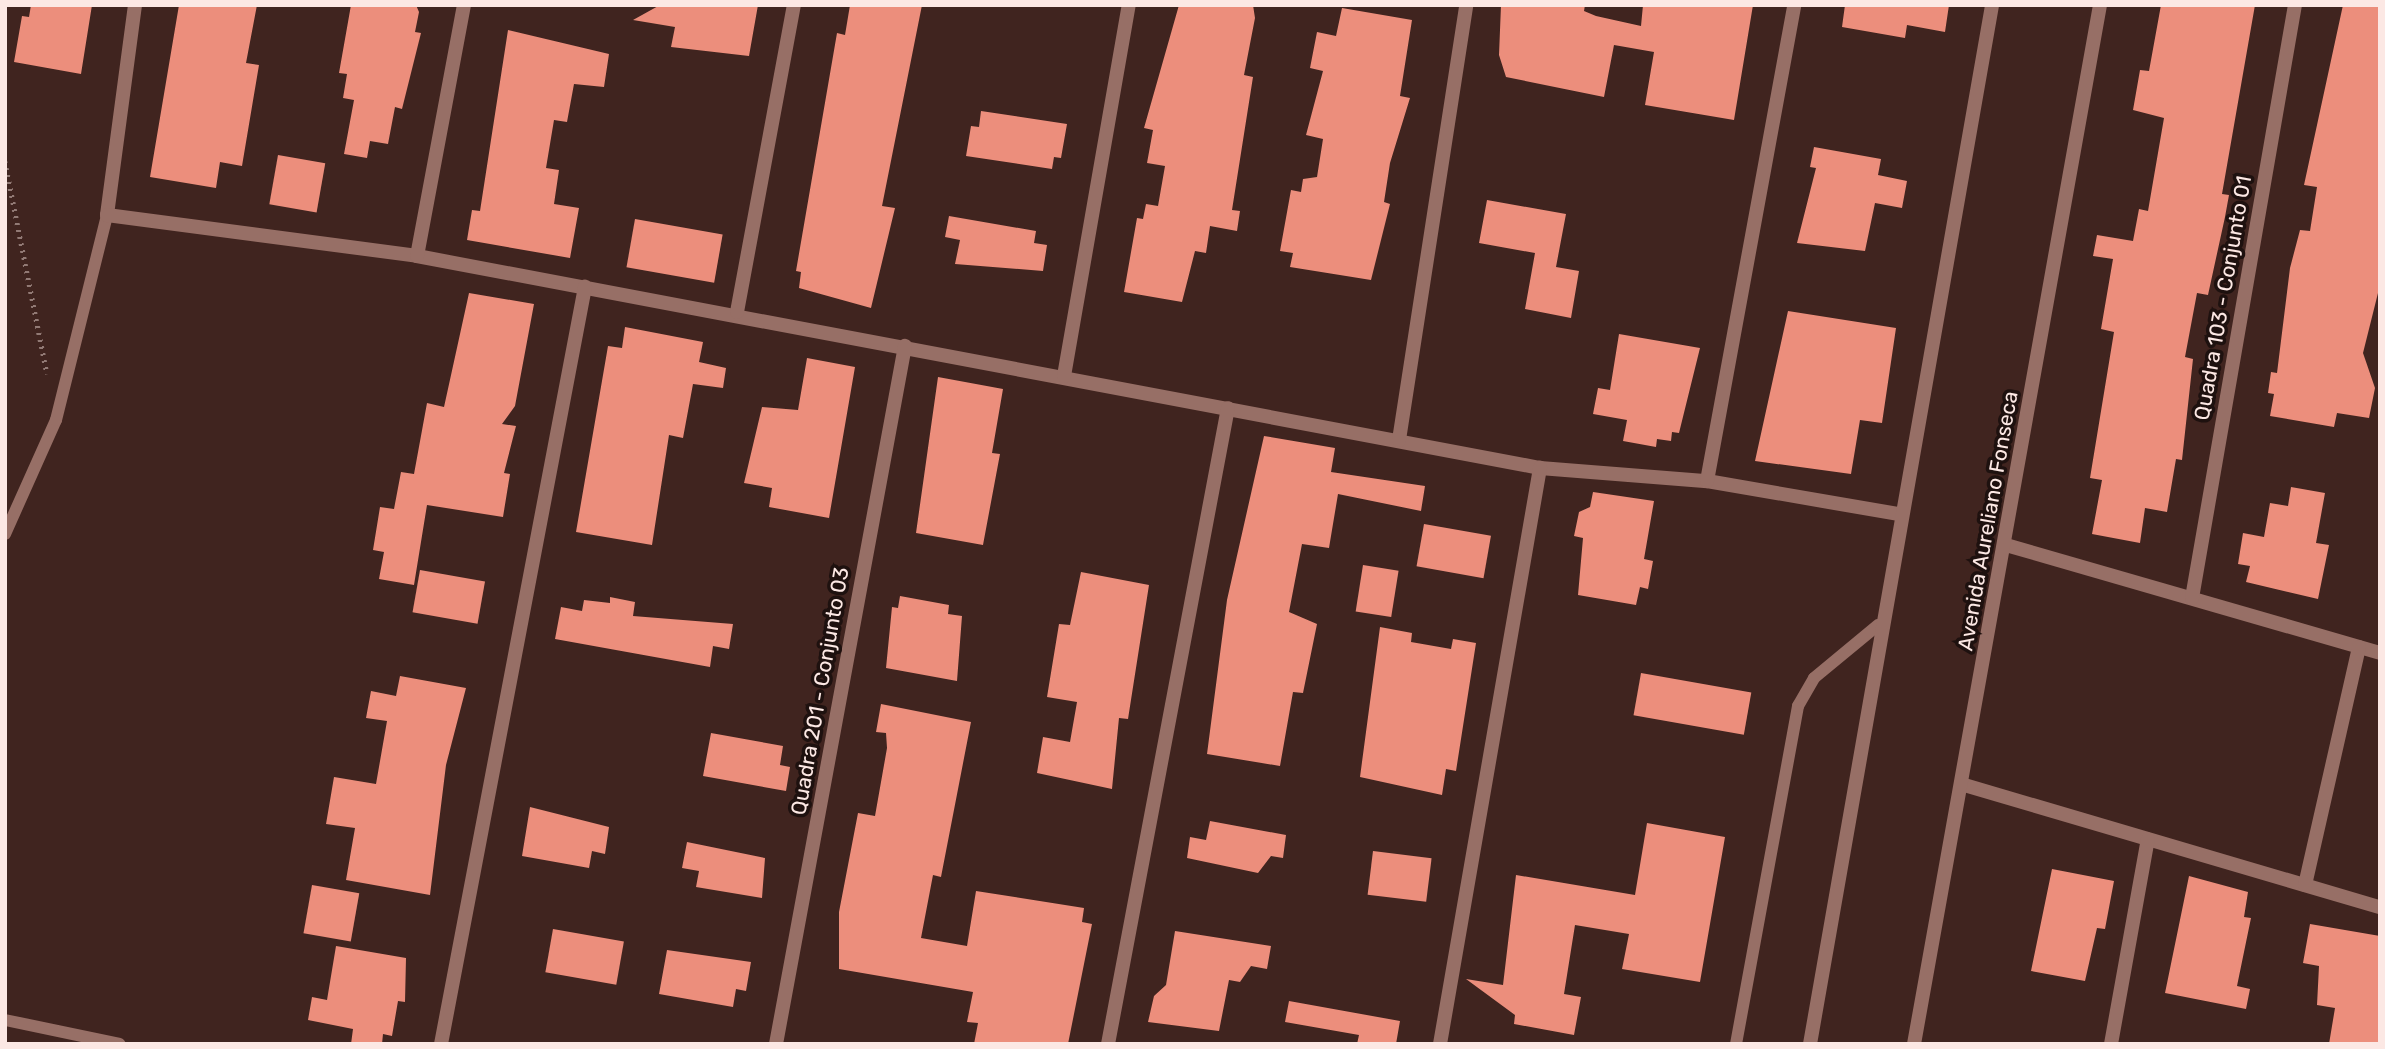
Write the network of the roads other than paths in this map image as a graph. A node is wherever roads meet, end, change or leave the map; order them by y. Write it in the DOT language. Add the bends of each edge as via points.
graph roads {
  1 [pos="135,5"];
  2 [pos="464,5"];
  3 [pos="794,5"];
  4 [pos="1129,5"];
  5 [pos="1466,5"];
  6 [pos="1794,5"];
  7 [pos="1992,5"];
  8 [pos="2100,5"];
  9 [pos="2295,5"];
  10 [pos="107,215"];
  11 [pos="417,256"];
  12 [pos="585,287"];
  13 [pos="737,312"];
  14 [pos="905,346"];
  15 [pos="1064,376"];
  16 [pos="1228,408"];
  17 [pos="1399,440"];
  18 [pos="1539,468"];
  19 [pos="1707,481"];
  20 [pos="1899,514"];
  21 [pos="5,534"];
  22 [pos="2006,545"];
  23 [pos="2192,598"];
  24 [pos="1878,625"];
  25 [pos="2359,647"];
  26 [pos="2380,653"];
  27 [pos="1961,784"];
  28 [pos="2148,839"];
  29 [pos="2305,885"];
  30 [pos="2380,907"];
  31 [pos="5,1020"];
  32 [pos="120,1044"];
  33 [pos="440,1044"];
  34 [pos="776,1044"];
  35 [pos="1108,1044"];
  36 [pos="1440,1044"];
  37 [pos="1736,1044"];
  38 [pos="1810,1044"];
  39 [pos="1914,1044"];
  40 [pos="2111,1044"];
  1 -- 10 [label="street"];
  2 -- 11 [label="street"];
  3 -- 13 [label="street"];
  4 -- 15 [label="street"];
  5 -- 17 [label="street"];
  6 -- 19 [label="street"];
  7 -- 20 [label="street"];
  8 -- 22 [label="street, Avenida Aureliano Fonseca"];
  9 -- 23 [label="street, Quadra 103 - Conjunto 01"];
  10 -- 11 [label="street"];
  10 -- 21 [label="lane" via="56,420"];
  11 -- 12 [label="street"];
  12 -- 13 [label="street"];
  12 -- 33 [label="street"];
  13 -- 14 [label="street"];
  14 -- 15 [label="street"];
  14 -- 34 [label="street, Quadra 201 - Conjunto 03"];
  15 -- 16 [label="street"];
  16 -- 17 [label="street"];
  16 -- 35 [label="street"];
  17 -- 18 [label="street"];
  18 -- 19 [label="street"];
  18 -- 36 [label="street"];
  19 -- 20 [label="street"];
  20 -- 24 [label="street"];
  22 -- 23 [label="street"];
  22 -- 27 [label="street, Avenida Aureliano Fonseca"];
  23 -- 25 [label="street"];
  24 -- 37 [label="lane" via="1814,678 1798,706"];
  24 -- 38 [label="street"];
  25 -- 26 [label="street"];
  25 -- 29 [label="street"];
  27 -- 28 [label="street"];
  27 -- 39 [label="street, Avenida Aureliano Fonseca"];
  28 -- 29 [label="street"];
  28 -- 40 [label="street"];
  29 -- 30 [label="street"];
  31 -- 32 [label="lane"];
}
